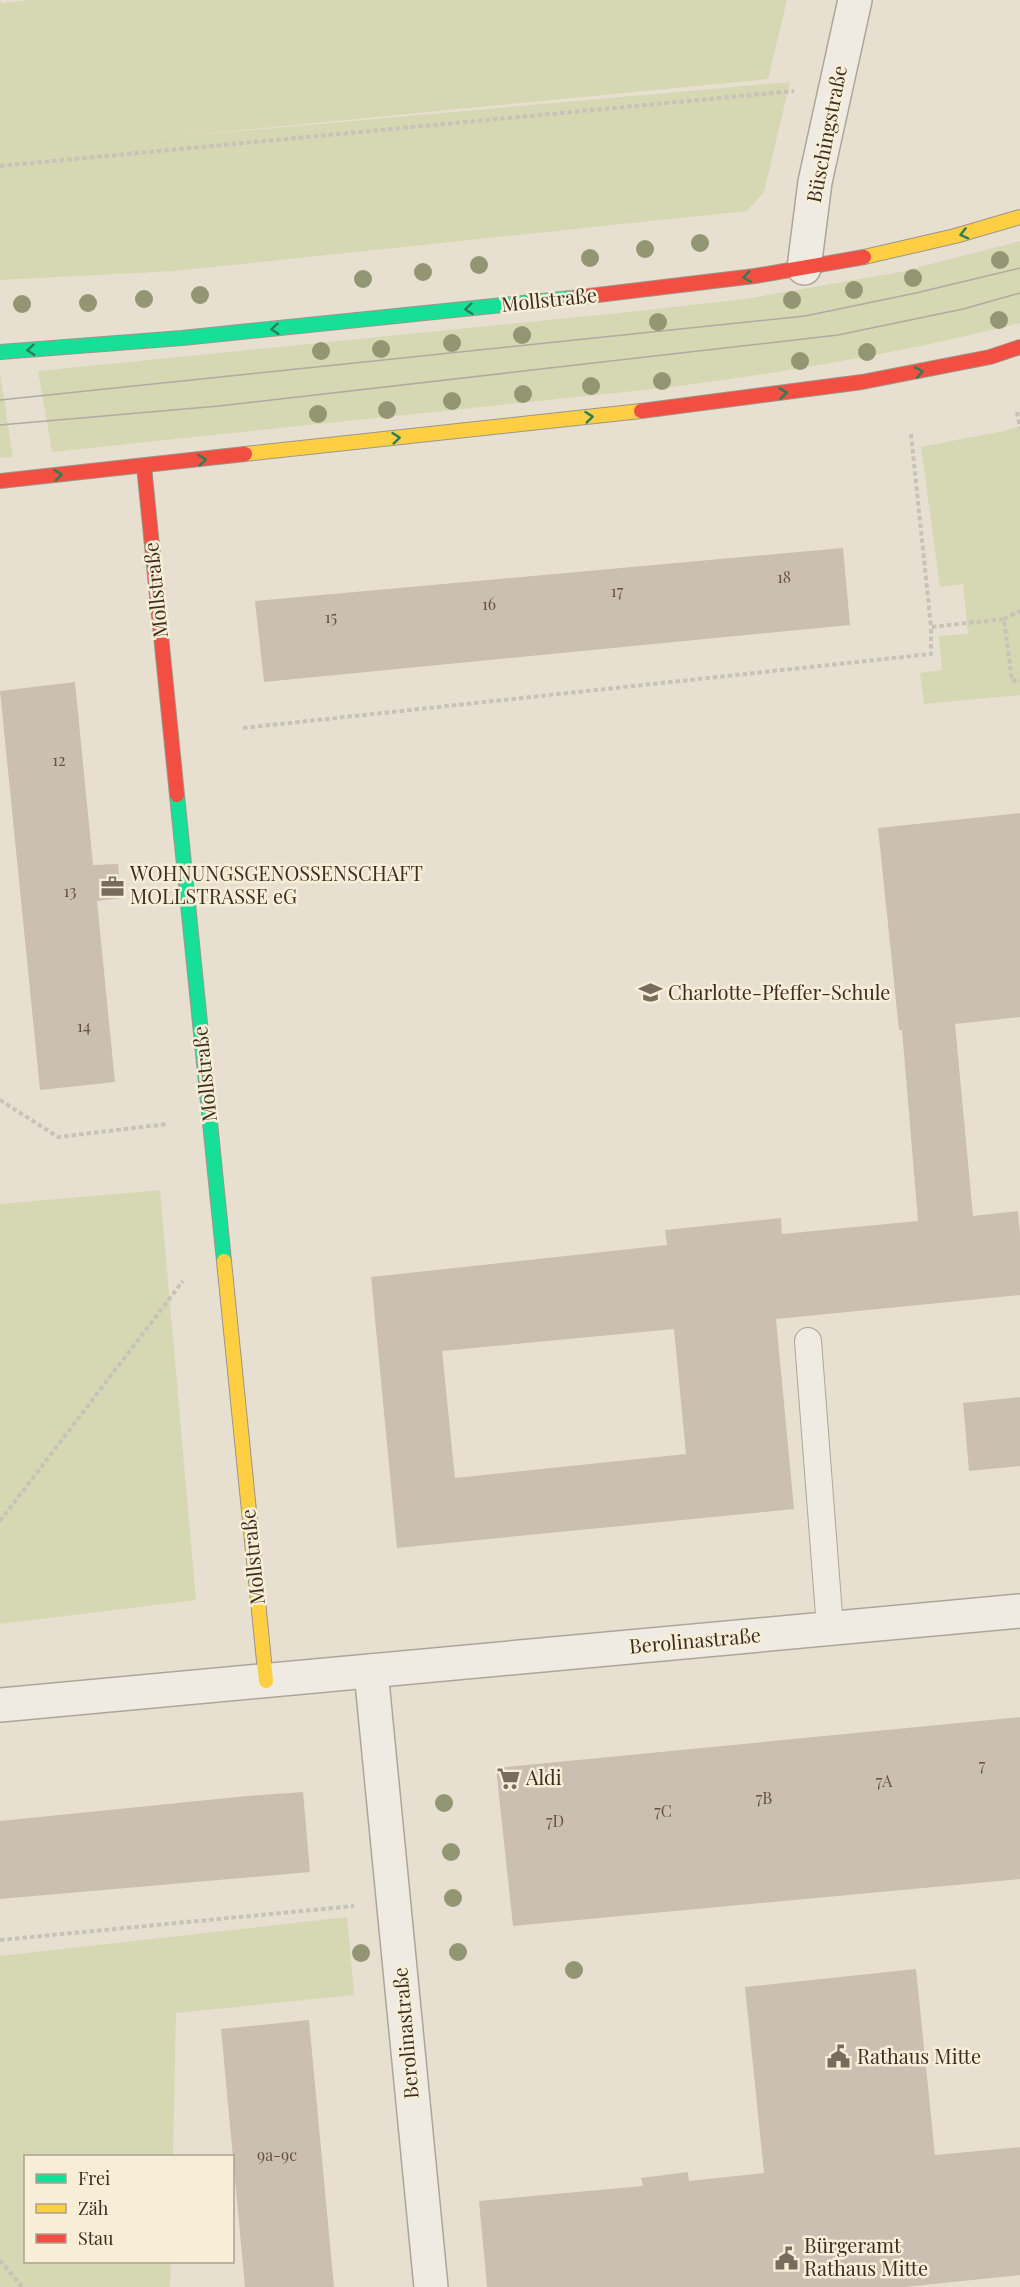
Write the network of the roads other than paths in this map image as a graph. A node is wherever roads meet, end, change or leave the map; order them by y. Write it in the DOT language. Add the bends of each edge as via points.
graph roads {
  1 [pos="855,0"];
  2 [pos="1020,217"];
  3 [pos="804,268"];
  4 [pos="1020,347"];
  5 [pos="0,352"];
  6 [pos="144,466"];
  7 [pos="0,481"];
  8 [pos="808,1341"];
  9 [pos="1020,1611"];
  10 [pos="830,1628"];
  11 [pos="371,1671"];
  12 [pos="266,1681"];
  13 [pos="0,1705"];
  14 [pos="431,2287"];
  1 -- 3 [label="street, Büschingstraße" via="815,182"];
  2 -- 3 [label="main road, Mollstraße, one-way" via="929,243"];
  3 -- 5 [label="main road, Mollstraße, one-way" via="567,299"];
  6 -- 4 [label="main road, one-way" via="641,411 862,382 990,357"];
  7 -- 6 [label="main road, one-way"];
  6 -- 12 [label="main road, Mollstraße"];
  8 -- 10 [label="lane"];
  9 -- 10 [label="street, Berolinastraße"];
  10 -- 11 [label="street, Berolinastraße"];
  11 -- 12 [label="street, Berolinastraße"];
  11 -- 14 [label="street, Berolinastraße"];
  12 -- 13 [label="street, Berolinastraße"];
}
